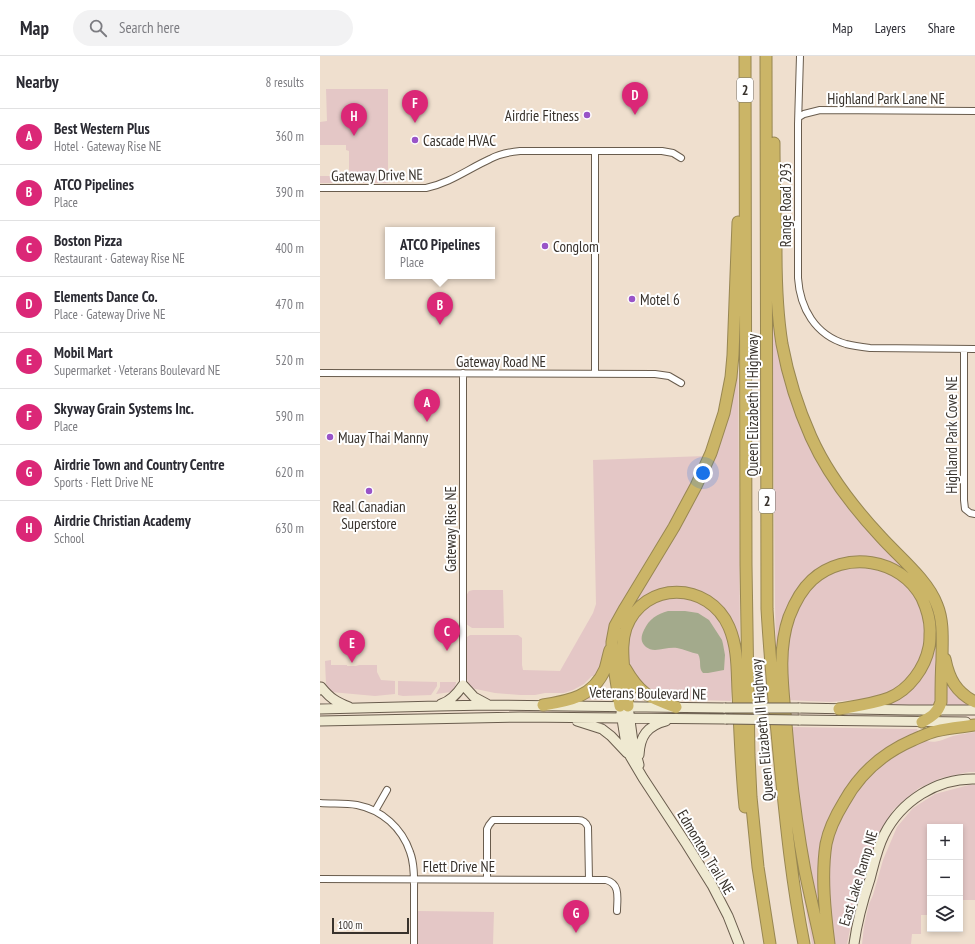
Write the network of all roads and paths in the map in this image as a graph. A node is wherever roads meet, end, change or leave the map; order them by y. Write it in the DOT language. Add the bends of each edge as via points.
graph roads {
  1 [pos="745,56"];
  2 [pos="766,56"];
  3 [pos="772,56"];
  4 [pos="800,56"];
  5 [pos="975,111"];
  6 [pos="799,117"];
  7 [pos="745,123"];
  8 [pos="595,151"];
  9 [pos="681,158"];
  10 [pos="320,188"];
  11 [pos="964,349"];
  12 [pos="975,349"];
  13 [pos="320,373"];
  14 [pos="463,373"];
  15 [pos="595,374"];
  16 [pos="681,383"];
  17 [pos="975,514"];
  18 [pos="942,640"];
  19 [pos="612,642"];
  20 [pos="624,666"];
  21 [pos="463,685"];
  22 [pos="320,690"];
  23 [pos="975,702"];
  24 [pos="489,705"];
  25 [pos="543,705"];
  26 [pos="438,706"];
  27 [pos="624,706"];
  28 [pos="676,707"];
  29 [pos="352,708"];
  30 [pos="839,709"];
  31 [pos="320,710"];
  32 [pos="938,710"];
  33 [pos="975,710"];
  34 [pos="566,717"];
  35 [pos="626,718"];
  36 [pos="677,719"];
  37 [pos="320,721"];
  38 [pos="922,722"];
  39 [pos="975,724"];
  40 [pos="630,756"];
  41 [pos="638,762"];
  42 [pos="643,778"];
  43 [pos="975,779"];
  44 [pos="387,790"];
  45 [pos="320,803"];
  46 [pos="375,811"];
  47 [pos="320,879"];
  48 [pos="414,879"];
  49 [pos="487,879"];
  50 [pos="589,880"];
  51 [pos="617,911"];
  52 [pos="414,944"];
  53 [pos="739,944"];
  54 [pos="766,944"];
  55 [pos="770,944"];
  56 [pos="804,944"];
  57 [pos="821,944"];
  58 [pos="829,944"];
  59 [pos="854,944"];
  1 -- 7 [label="highway, Queen Elizabeth II Highway / 2"];
  2 -- 56 [label="highway, Queen Elizabeth II Highway / 2" via="767,610 784,812"];
  3 -- 18 [label="highway" via="777,288 782,344 793,389 811,437 835,481 865,519 927,587 937,604"];
  4 -- 6 [label="street, Range Road 293"];
  5 -- 6 [label="street, Highland Park Lane NE" via="820,110"];
  6 -- 11 [label="street, Range Road 293" via="798,285 802,302 810,317 820,329 835,340 854,346"];
  7 -- 19 [label="highway" via="740,180 733,355 724,413 711,453 696,486 619,618"];
  7 -- 55 [label="highway, Queen Elizabeth II Highway / 2" via="746,565 751,797 758,867"];
  8 -- 9 [label="street, Gateway Drive NE" via="662,151"];
  8 -- 10 [label="street, Gateway Drive NE" via="510,152 490,159 441,184 426,188"];
  8 -- 15 [label="street"];
  11 -- 12 [label="street, Range Road 293"];
  11 -- 17 [label="street, Highland Park Cove NE" via="964,500 966,509 970,514"];
  13 -- 14 [label="street, Gateway Road NE"];
  14 -- 15 [label="street, Gateway Road NE"];
  14 -- 21 [label="street, Gateway Rise NE"];
  15 -- 16 [label="street, Gateway Road NE" via="655,374 669,376"];
  18 -- 23 [label="highway" via="951,679 958,690"];
  18 -- 32 [label="highway" via="941,702"];
  19 -- 25 [label="highway" via="605,668 592,688 569,701"];
  19 -- 27 [label="highway" via="612,654"];
  20 -- 27 [label="highway"];
  20 -- 28 [label="highway" via="642,691"];
  20 -- 54 [label="highway" via="622,655 626,627 637,611 652,598 675,592 696,595 718,610 726,620 735,644 747,832 760,922"];
  21 -- 24 [label="main road" via="474,697"];
  21 -- 26 [label="main road" via="449,702"];
  22 -- 29 [label="main road" via="321,687 339,704"];
  24 -- 25 [label="main road, Veterans Boulevard NE"];
  24 -- 26 [label="main road, Veterans Boulevard NE"];
  25 -- 27 [label="main road, Veterans Boulevard NE"];
  26 -- 29 [label="main road, Veterans Boulevard NE"];
  27 -- 28 [label="main road, Veterans Boulevard NE"];
  27 -- 35 [label="main road, Edmonton Trail NE"];
  28 -- 30 [label="main road, Veterans Boulevard NE, bridge"];
  29 -- 31 [label="main road, Veterans Boulevard NE"];
  30 -- 32 [label="main road, Veterans Boulevard NE"];
  30 -- 57 [label="highway" via="872,704 890,698 905,688 916,677 930,647 931,628 927,609 919,594 911,583 897,572 872,562 842,564 826,570 812,580 800,594 789,616 782,647 783,692 796,816"];
  32 -- 33 [label="main road, Veterans Boulevard NE"];
  32 -- 38 [label="highway"];
  34 -- 35 [label="main road, Veterans Boulevard NE"];
  34 -- 37 [label="main road, Veterans Boulevard NE"];
  34 -- 40 [label="main road" via="602,729"];
  35 -- 36 [label="main road, Veterans Boulevard NE"];
  35 -- 40 [label="main road, Edmonton Trail NE" via="626,744"];
  35 -- 41 [label="main road, Edmonton Trail NE"];
  36 -- 38 [label="main road, Veterans Boulevard NE, bridge"];
  36 -- 41 [label="main road" via="658,723 646,732 639,746"];
  38 -- 39 [label="main road, Veterans Boulevard NE"];
  39 -- 58 [label="highway" via="934,732 900,746 865,772 850,791 834,818 826,842 823,870"];
  40 -- 42 [label="main road, Edmonton Trail NE"];
  41 -- 42 [label="main road, Edmonton Trail NE"];
  42 -- 53 [label="main road, Edmonton Trail NE" via="712,885"];
  43 -- 59 [label="main road, East Lake Ramp NE" via="941,784 920,794 893,820 874,863"];
  44 -- 46 [label="street"];
  45 -- 46 [label="street, Flett Drive NE" via="353,805"];
  46 -- 48 [label="street, Flett Drive NE" via="403,836 411,853"];
  47 -- 48 [label="street"];
  48 -- 49 [label="street, Flett Drive NE"];
  48 -- 52 [label="street"];
  49 -- 50 [label="street, Flett Drive NE"];
  49 -- 50 [label="street" via="487,829 494,820 583,820 588,827"];
  50 -- 51 [label="street, Flett Drive NE" via="606,880 614,884 617,891"];
}
